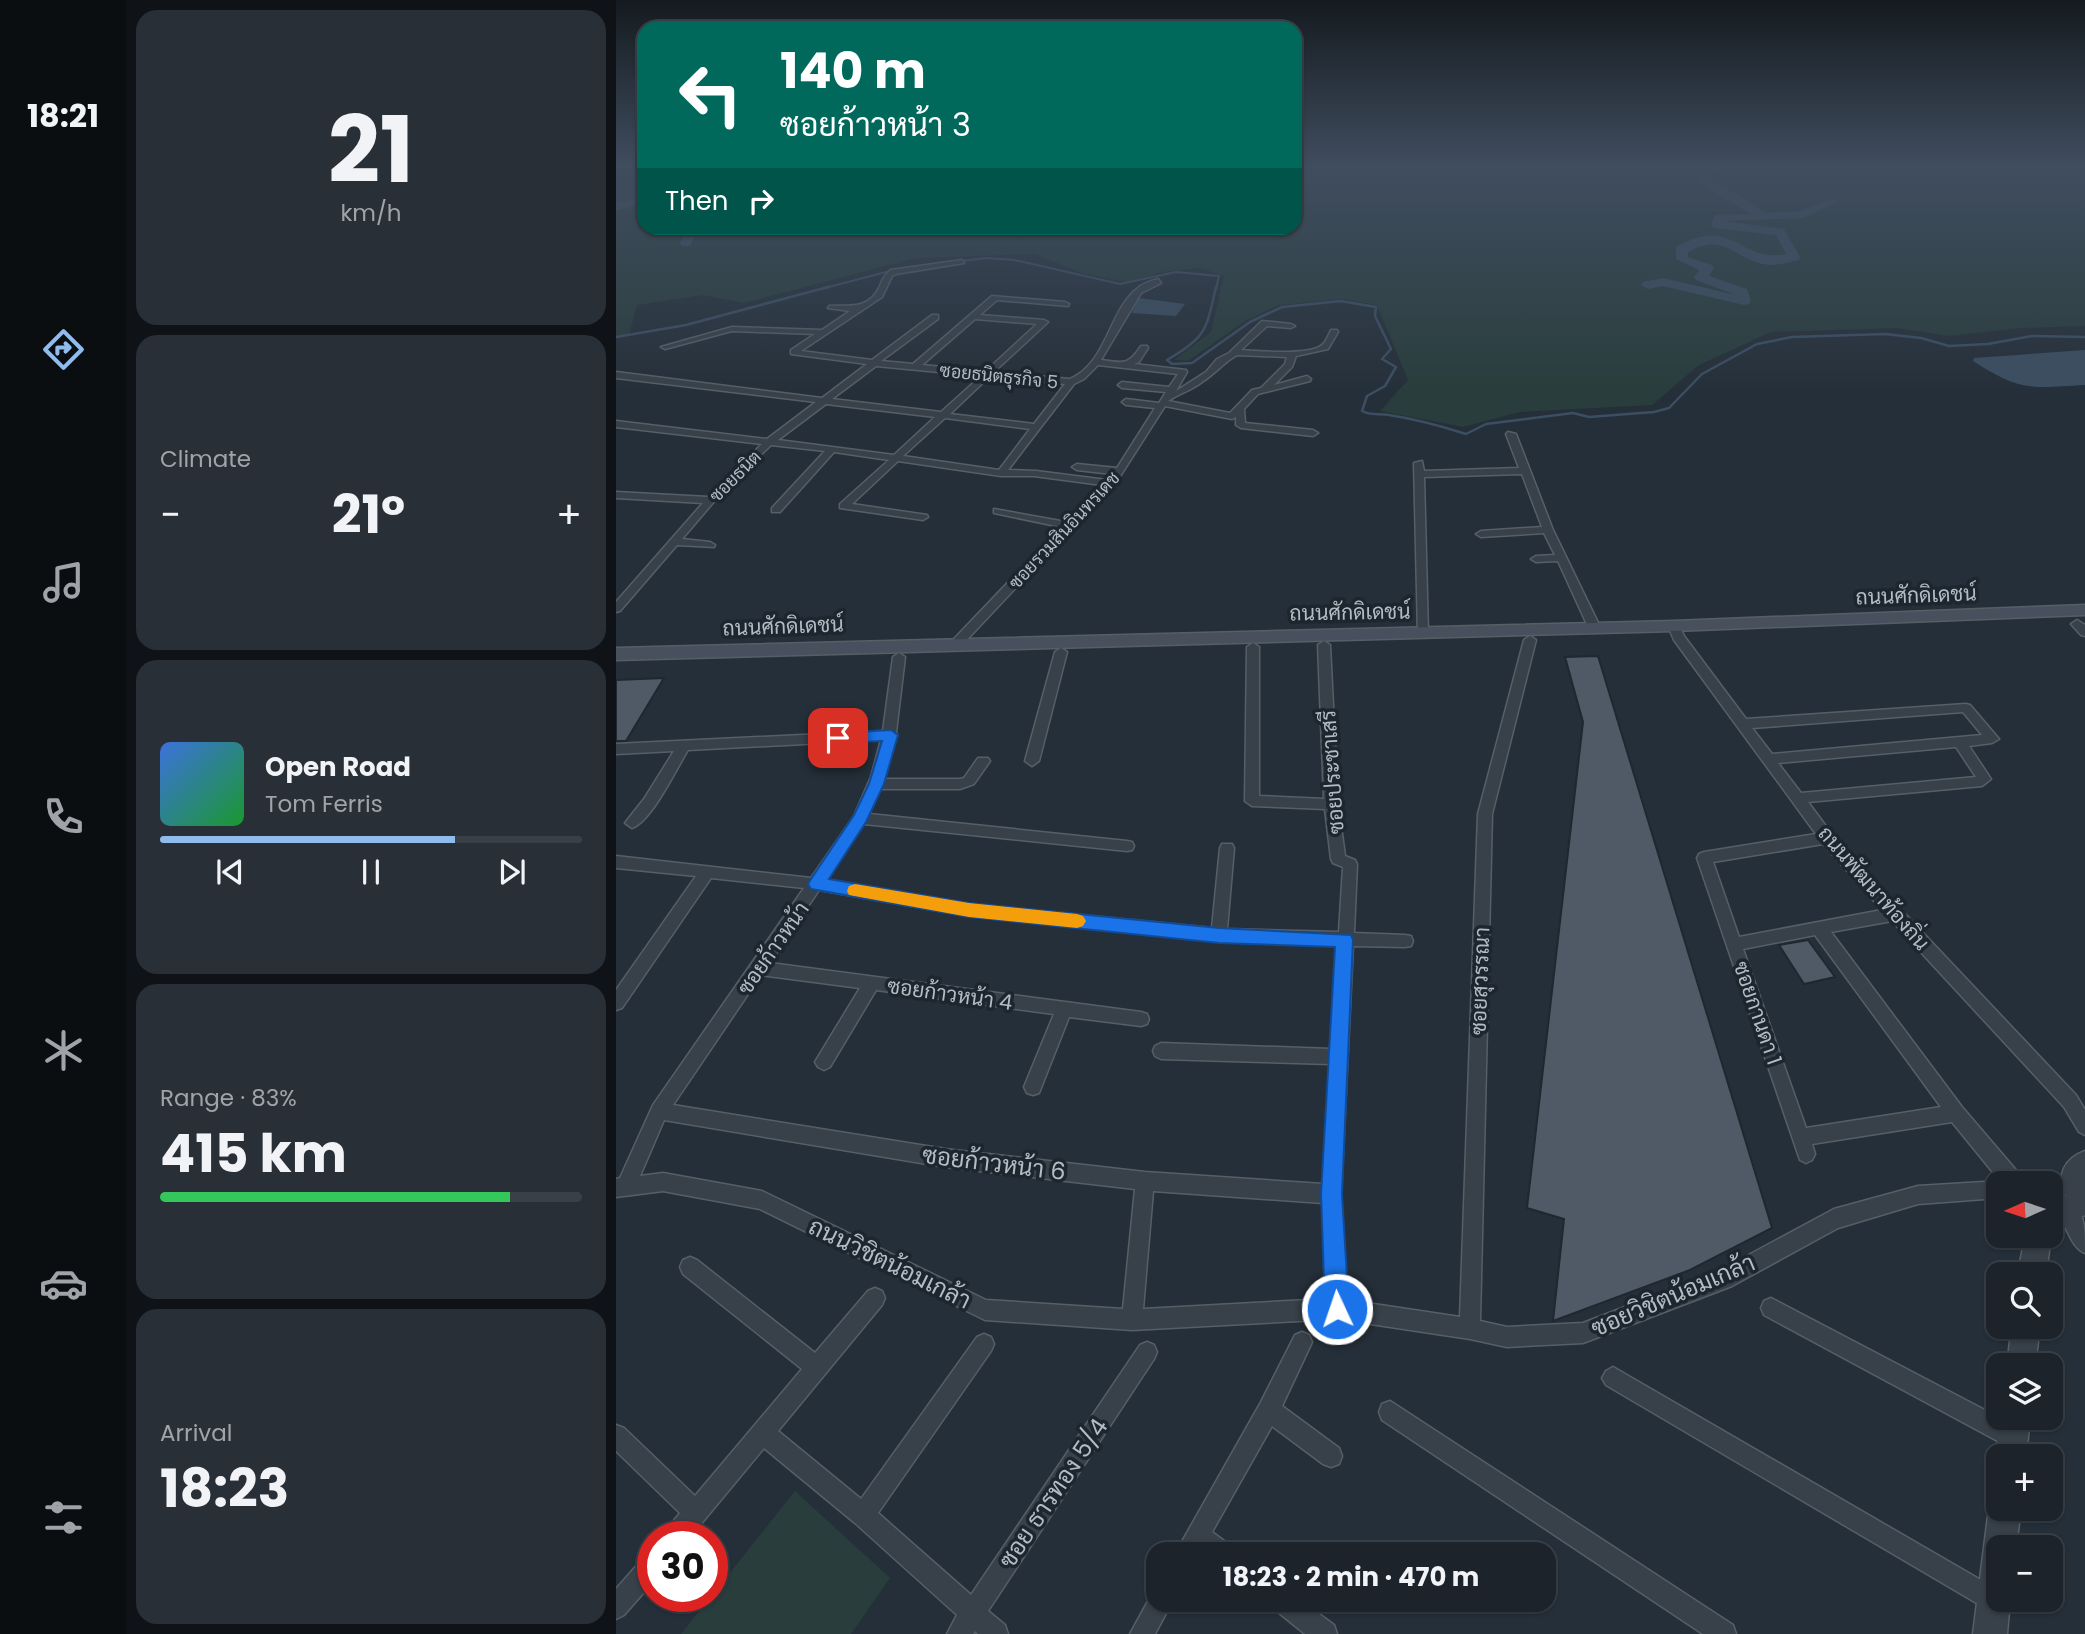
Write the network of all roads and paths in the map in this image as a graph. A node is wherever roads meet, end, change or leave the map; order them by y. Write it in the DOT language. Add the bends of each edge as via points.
graph roads {
  1 [pos="962,262"];
  2 [pos="1158,281"];
  3 [pos="1065,304"];
  4 [pos="832,308"];
  5 [pos="859,309"];
  6 [pos="935,317"];
  7 [pos="975,317"];
  8 [pos="1292,326"];
  9 [pos="824,332"];
  10 [pos="1334,332"];
  11 [pos="664,346"];
  12 [pos="1144,348"];
  13 [pos="1232,354"];
  14 [pos="1292,355"];
  15 [pos="1095,362"];
  16 [pos="874,363"];
  17 [pos="1124,365"];
  18 [pos="915,367"];
  19 [pos="616,375"];
  20 [pos="986,375"];
  21 [pos="1307,379"];
  22 [pos="1071,383"];
  23 [pos="1122,385"];
  24 [pos="1264,390"];
  25 [pos="826,399"];
  26 [pos="1166,399"];
  27 [pos="1126,402"];
  28 [pos="1240,410"];
  29 [pos="943,415"];
  30 [pos="616,424"];
  31 [pos="1037,427"];
  32 [pos="1313,433"];
  33 [pos="1511,435"];
  34 [pos="769,442"];
  35 [pos="832,449"];
  36 [pos="894,459"];
  37 [pos="1077,467"];
  38 [pos="1120,471"];
  39 [pos="1524,471"];
  40 [pos="1001,473"];
  41 [pos="1109,483"];
  42 [pos="616,495"];
  43 [pos="711,499"];
  44 [pos="776,510"];
  45 [pos="998,511"];
  46 [pos="923,517"];
  47 [pos="1069,526"];
  48 [pos="1548,530"];
  49 [pos="1481,534"];
  50 [pos="674,542"];
  51 [pos="710,545"];
  52 [pos="1561,558"];
  53 [pos="1536,559"];
  54 [pos="616,609"];
  55 [pos="2083,622"];
  56 [pos="1595,629"];
  57 [pos="1676,632"];
  58 [pos="1422,634"];
  59 [pos="1481,636"];
  60 [pos="1530,640"];
  61 [pos="957,643"];
  62 [pos="1324,645"];
  63 [pos="1253,647"];
  64 [pos="1061,652"];
  65 [pos="616,654"];
  66 [pos="899,657"];
  67 [pos="616,666"];
  68 [pos="1743,724"];
  69 [pos="891,735"];
  70 [pos="1959,741"];
  71 [pos="683,747"];
  72 [pos="616,749"];
  73 [pos="1768,759"];
  74 [pos="983,761"];
  75 [pos="1032,761"];
  76 [pos="877,784"];
  77 [pos="1797,798"];
  78 [pos="1331,804"];
  79 [pos="860,818"];
  80 [pos="632,823"];
  81 [pos="1827,838"];
  82 [pos="1127,846"];
  83 [pos="1227,848"];
  84 [pos="616,862"];
  85 [pos="707,872"];
  86 [pos="817,884"];
  87 [pos="1894,914"];
  88 [pos="1819,928"];
  89 [pos="1219,935"];
  90 [pos="1345,940"];
  91 [pos="1405,941"];
  92 [pos="1734,943"];
  93 [pos="760,968"];
  94 [pos="871,984"];
  95 [pos="616,1003"];
  96 [pos="1065,1009"];
  97 [pos="1142,1019"];
  98 [pos="1161,1051"];
  99 [pos="1340,1057"];
  100 [pos="824,1062"];
  101 [pos="1033,1087"];
  102 [pos="659,1111"];
  103 [pos="1956,1113"];
  104 [pos="2085,1126"];
  105 [pos="2085,1163"];
  106 [pos="2004,1171"];
  107 [pos="1146,1181"];
  108 [pos="621,1187"];
  109 [pos="1986,1190"];
  110 [pos="1332,1194"];
  111 [pos="2067,1206"];
  112 [pos="2085,1242"];
  113 [pos="690,1267"];
  114 [pos="875,1298"];
  115 [pos="1771,1308"];
  116 [pos="1337,1309"];
  117 [pos="1132,1320"];
  118 [pos="1470,1329"];
  119 [pos="1303,1342"];
  120 [pos="984,1345"];
  121 [pos="1147,1352"];
  122 [pos="817,1368"];
  123 [pos="1613,1378"];
  124 [pos="1269,1410"];
  125 [pos="1390,1412"];
  126 [pos="763,1433"];
  127 [pos="616,1436"];
  128 [pos="2013,1437"];
  129 [pos="1331,1456"];
  130 [pos="696,1513"];
  131 [pos="863,1515"];
  132 [pos="689,1521"];
  133 [pos="1193,1542"];
  134 [pos="637,1582"];
  135 [pos="1986,1595"];
  136 [pos="616,1606"];
  137 [pos="1154,1612"];
  138 [pos="1296,1612"];
  139 [pos="1993,1612"];
  140 [pos="972,1614"];
  141 [pos="959,1634"];
  142 [pos="996,1634"];
  143 [pos="1142,1634"];
  144 [pos="1325,1634"];
  145 [pos="1724,1634"];
  146 [pos="1990,1634"];
  1 -- 5 [label="street" via="894,272 878,295"];
  2 -- 15 [label="street, ซอยธนิตธุรกิจ 5" via="1138,291"];
  3 -- 7 [label="street" via="995,298"];
  4 -- 5 [label="street"];
  5 -- 9 [label="street"];
  6 -- 16 [label="street, ซอยธนิต"];
  7 -- 18 [label="street"];
  7 -- 20 [label="street" via="1044,322"];
  8 -- 13 [label="street" via="1265,323"];
  9 -- 11 [label="street" via="732,329"];
  9 -- 16 [label="street, ซอยธนิตธุรกิจ 5" via="794,352"];
  10 -- 14 [label="street" via="1325,347"];
  12 -- 17 [label="street" via="1136,360"];
  13 -- 14 [label="street"];
  13 -- 26 [label="street" via="1203,379"];
  14 -- 24 [label="street" via="1289,365"];
  15 -- 17 [label="street"];
  15 -- 22 [label="street, ซอยธนิตธุรกิจ 5" via="1079,381"];
  16 -- 18 [label="street, ซอยธนิตธุรกิจ 5"];
  16 -- 25 [label="street, ซอยธนิต"];
  17 -- 26 [label="street, ซอยรวมสินอินทรเดช" via="1183,372"];
  18 -- 20 [label="street, ซอยธนิตธุรกิจ 5"];
  19 -- 25 [label="street"];
  20 -- 22 [label="street, ซอยธนิตธุรกิจ 5"];
  20 -- 29 [label="street"];
  21 -- 24 [label="street"];
  22 -- 31 [label="street"];
  23 -- 26 [label="street"];
  24 -- 28 [label="street"];
  25 -- 29 [label="street"];
  25 -- 34 [label="street, ซอยธนิต"];
  26 -- 27 [label="street"];
  26 -- 28 [label="street" via="1229,416"];
  26 -- 38 [label="street, ซอยรวมสินอินทรเดช"];
  28 -- 32 [label="street" via="1243,426"];
  29 -- 31 [label="street"];
  29 -- 36 [label="street"];
  30 -- 34 [label="street"];
  31 -- 40 [label="street"];
  33 -- 39 [label="street"];
  34 -- 35 [label="street"];
  34 -- 43 [label="street, ซอยธนิต"];
  35 -- 36 [label="street"];
  35 -- 44 [label="street"];
  36 -- 40 [label="street"];
  36 -- 46 [label="street" via="844,506"];
  37 -- 38 [label="street"];
  38 -- 41 [label="street, ซอยรวมสินอินทรเดช"];
  39 -- 48 [label="street"];
  39 -- 58 [label="street" via="1419,468"];
  40 -- 41 [label="street"];
  41 -- 47 [label="street, ซอยรวมสินอินทรเดช"];
  42 -- 43 [label="street"];
  43 -- 50 [label="street, ซอยธนิต"];
  45 -- 47 [label="street"];
  47 -- 61 [label="street, ซอยรวมสินอินทรเดช"];
  48 -- 49 [label="street"];
  48 -- 52 [label="street"];
  50 -- 51 [label="street"];
  50 -- 54 [label="street, ซอยธนิต"];
  52 -- 53 [label="street"];
  52 -- 56 [label="street"];
  55 -- 57 [label="main road, ถนนศักดิเดชน์"];
  56 -- 57 [label="main road, ถนนศักดิเดชน์"];
  56 -- 59 [label="main road, ถนนศักดิเดชน์"];
  57 -- 60 [label="main road, ถนนศักดิเดชน์"];
  57 -- 68 [label="street, ถนนพัฒนาท้องถิ่น"];
  58 -- 59 [label="main road, ถนนศักดิเดชน์"];
  58 -- 61 [label="main road, ถนนศักดิเดชน์"];
  59 -- 60 [label="main road, ถนนศักดิเดชน์"];
  59 -- 62 [label="main road, ถนนศักดิเดชน์"];
  60 -- 118 [label="street, ซอยสุวรรณา" via="1485,814"];
  61 -- 65 [label="main road, ถนนศักดิเดชน์"];
  62 -- 63 [label="main road, ถนนศักดิเดชน์"];
  62 -- 78 [label="street, ซอยประชาเสรี"];
  63 -- 64 [label="main road, ถนนศักดิเดชน์"];
  63 -- 78 [label="street" via="1252,801"];
  64 -- 66 [label="main road, ถนนศักดิเดชน์"];
  64 -- 75 [label="street"];
  66 -- 67 [label="main road, ถนนศักดิเดชน์"];
  66 -- 69 [label="street, ซอยก้าวหน้า"];
  68 -- 70 [label="street" via="1966,708 1992,739"];
  68 -- 73 [label="street, ถนนพัฒนาท้องถิ่น"];
  69 -- 71 [label="street"];
  69 -- 76 [label="street, ซอยก้าวหน้า"];
  70 -- 73 [label="street"];
  70 -- 77 [label="street" via="1984,779 1977,783"];
  71 -- 72 [label="street"];
  71 -- 80 [label="street"];
  73 -- 77 [label="street, ถนนพัฒนาท้องถิ่น"];
  74 -- 76 [label="street" via="970,781 960,784"];
  76 -- 79 [label="street, ซอยก้าวหน้า"];
  77 -- 81 [label="street, ถนนพัฒนาท้องถิ่น"];
  78 -- 90 [label="street, ซอยประชาเสรี" via="1338,859 1350,864"];
  79 -- 82 [label="street"];
  79 -- 86 [label="street, ซอยก้าวหน้า"];
  81 -- 87 [label="street, ถนนพัฒนาท้องถิ่น"];
  81 -- 92 [label="street, ซอยกานดา 1" via="1704,858"];
  83 -- 89 [label="street"];
  84 -- 85 [label="street"];
  85 -- 86 [label="street"];
  85 -- 95 [label="street"];
  86 -- 89 [label="street" via="969,910"];
  86 -- 93 [label="street, ซอยก้าวหน้า"];
  87 -- 88 [label="street"];
  87 -- 104 [label="street, ถนนพัฒนาท้องถิ่น" via="2070,1101"];
  88 -- 92 [label="street"];
  88 -- 103 [label="street"];
  89 -- 90 [label="street"];
  90 -- 91 [label="street"];
  90 -- 99 [label="street, ซอยประชาเสรี"];
  92 -- 103 [label="street, ซอยกานดา 1" via="1803,1145"];
  93 -- 94 [label="street, ซอยก้าวหน้า 4"];
  93 -- 102 [label="street, ซอยก้าวหน้า"];
  94 -- 96 [label="street, ซอยก้าวหน้า 4"];
  94 -- 100 [label="street"];
  96 -- 97 [label="street, ซอยก้าวหน้า 4"];
  96 -- 101 [label="street"];
  98 -- 99 [label="street"];
  99 -- 110 [label="street, ซอยประชาเสรี"];
  102 -- 107 [label="street, ซอยก้าวหน้า 6" via="945,1158"];
  102 -- 108 [label="street, ซอยก้าวหน้า"];
  103 -- 106 [label="street"];
  105 -- 111 [label="street" via="2074,1172"];
  107 -- 110 [label="street, ซอยก้าวหน้า 6"];
  107 -- 117 [label="street"];
  108 -- 117 [label="street, ถนนวิชิตน้อมเกล้า" via="663,1182 762,1200 985,1310"];
  109 -- 118 [label="street, ซอยวิชิตน้อมเกล้า" via="1918,1195 1828,1213 1725,1279 1583,1333 1507,1337"];
  110 -- 116 [label="street, ซอยประชาเสรี"];
  111 -- 112 [label="street"];
  113 -- 122 [label="street"];
  114 -- 122 [label="street"];
  115 -- 128 [label="street"];
  116 -- 117 [label="street, ถนนวิชิตน้อมเกล้า"];
  116 -- 118 [label="street, ซอยวิชิตน้อมเกล้า"];
  119 -- 124 [label="street"];
  120 -- 131 [label="street"];
  121 -- 140 [label="street, ซอย ธารทอง 5/4"];
  122 -- 126 [label="street"];
  123 -- 135 [label="street"];
  124 -- 129 [label="street"];
  124 -- 133 [label="street"];
  125 -- 145 [label="street"];
  126 -- 130 [label="street"];
  126 -- 131 [label="street"];
  127 -- 130 [label="street"];
  130 -- 132 [label="street"];
  131 -- 140 [label="street"];
  134 -- 136 [label="street"];
  137 -- 143 [label="street"];
  138 -- 144 [label="street"];
  139 -- 146 [label="street"];
  140 -- 141 [label="street, ซอย ธารทอง 5/4"];
  140 -- 142 [label="street"];
}
